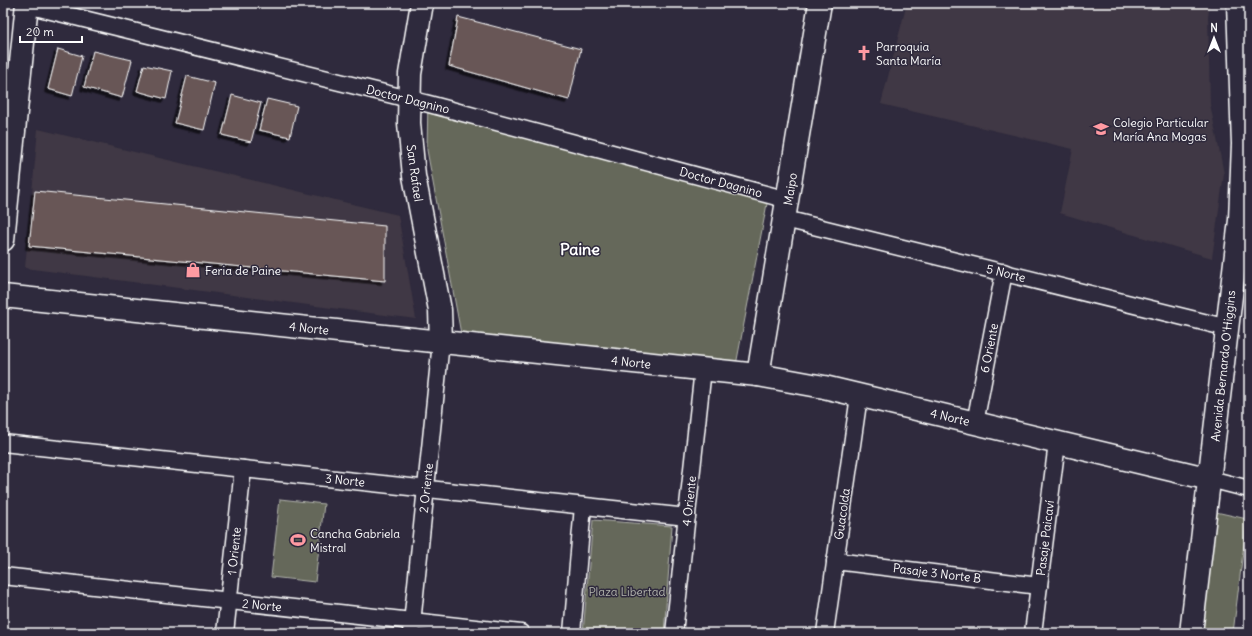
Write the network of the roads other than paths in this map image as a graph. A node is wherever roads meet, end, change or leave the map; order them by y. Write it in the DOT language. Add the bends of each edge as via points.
graph roads {
  1 [pos="422,3"];
  2 [pos="820,3"];
  3 [pos="1238,3"];
  4 [pos="27,4"];
  5 [pos="409,99"];
  6 [pos="6,187"];
  7 [pos="786,210"];
  8 [pos="3,240"];
  9 [pos="1004,272"];
  10 [pos="3,296"];
  11 [pos="1228,328"];
  12 [pos="441,342"];
  13 [pos="703,370"];
  14 [pos="758,375"];
  15 [pos="859,396"];
  16 [pos="975,423"];
  17 [pos="3,443"];
  18 [pos="1057,443"];
  19 [pos="243,469"];
  20 [pos="1210,480"];
  21 [pos="425,489"];
  22 [pos="1249,489"];
  23 [pos="584,506"];
  24 [pos="687,517"];
  25 [pos="835,561"];
  26 [pos="3,576"];
  27 [pos="1039,586"];
  28 [pos="229,601"];
  29 [pos="411,627"];
  30 [pos="225,633"];
  31 [pos="521,633"];
  32 [pos="572,633"];
  33 [pos="674,633"];
  34 [pos="825,633"];
  35 [pos="1033,633"];
  36 [pos="1192,633"];
  1 -- 5 [label="street, San Rafael" via="410,74"];
  2 -- 7 [label="street, Maipo"];
  3 -- 11 [label="street, Avenida Bernardo O'Higgins" via="1243,179"];
  4 -- 5 [label="street, Doctor Dagnino"];
  4 -- 6 [label="street"];
  5 -- 7 [label="street, Doctor Dagnino"];
  5 -- 12 [label="street, San Rafael" via="414,176 440,310"];
  6 -- 8 [label="street"];
  7 -- 9 [label="street, 5 Norte"];
  7 -- 14 [label="street, Maipo"];
  9 -- 11 [label="street, 5 Norte"];
  9 -- 16 [label="street, 6 Oriente"];
  10 -- 12 [label="street, 4 Norte"];
  11 -- 20 [label="street, Avenida Bernardo O'Higgins"];
  12 -- 13 [label="street, 4 Norte"];
  12 -- 21 [label="street, 2 Oriente"];
  13 -- 14 [label="street, 4 Norte"];
  13 -- 24 [label="street, 4 Oriente"];
  14 -- 15 [label="street, 4 Norte"];
  15 -- 16 [label="street, 4 Norte"];
  15 -- 25 [label="street, Guacolda"];
  16 -- 18 [label="street, 4 Norte"];
  17 -- 19 [label="street, 3 Norte"];
  18 -- 20 [label="street, 4 Norte"];
  18 -- 27 [label="street, Pasaje Paicaví"];
  19 -- 21 [label="street, 3 Norte"];
  19 -- 28 [label="street, 1 Oriente"];
  20 -- 22 [label="street, 4 Norte"];
  20 -- 36 [label="street, Avenida Bernardo O'Higgins"];
  21 -- 23 [label="street, 3 Norte"];
  21 -- 29 [label="street, 2 Oriente"];
  23 -- 24 [label="street, 3 Norte"];
  23 -- 32 [label="street"];
  24 -- 33 [label="street, 4 Oriente"];
  25 -- 27 [label="street, Pasaje 3 Norte B"];
  25 -- 34 [label="street, Guacolda"];
  26 -- 28 [label="street, 2 Norte"];
  27 -- 35 [label="street, Pasaje Paicaví"];
  28 -- 29 [label="street, 2 Norte"];
  28 -- 30 [label="street, 1 Oriente"];
  29 -- 31 [label="street, 2 Norte"];
}
